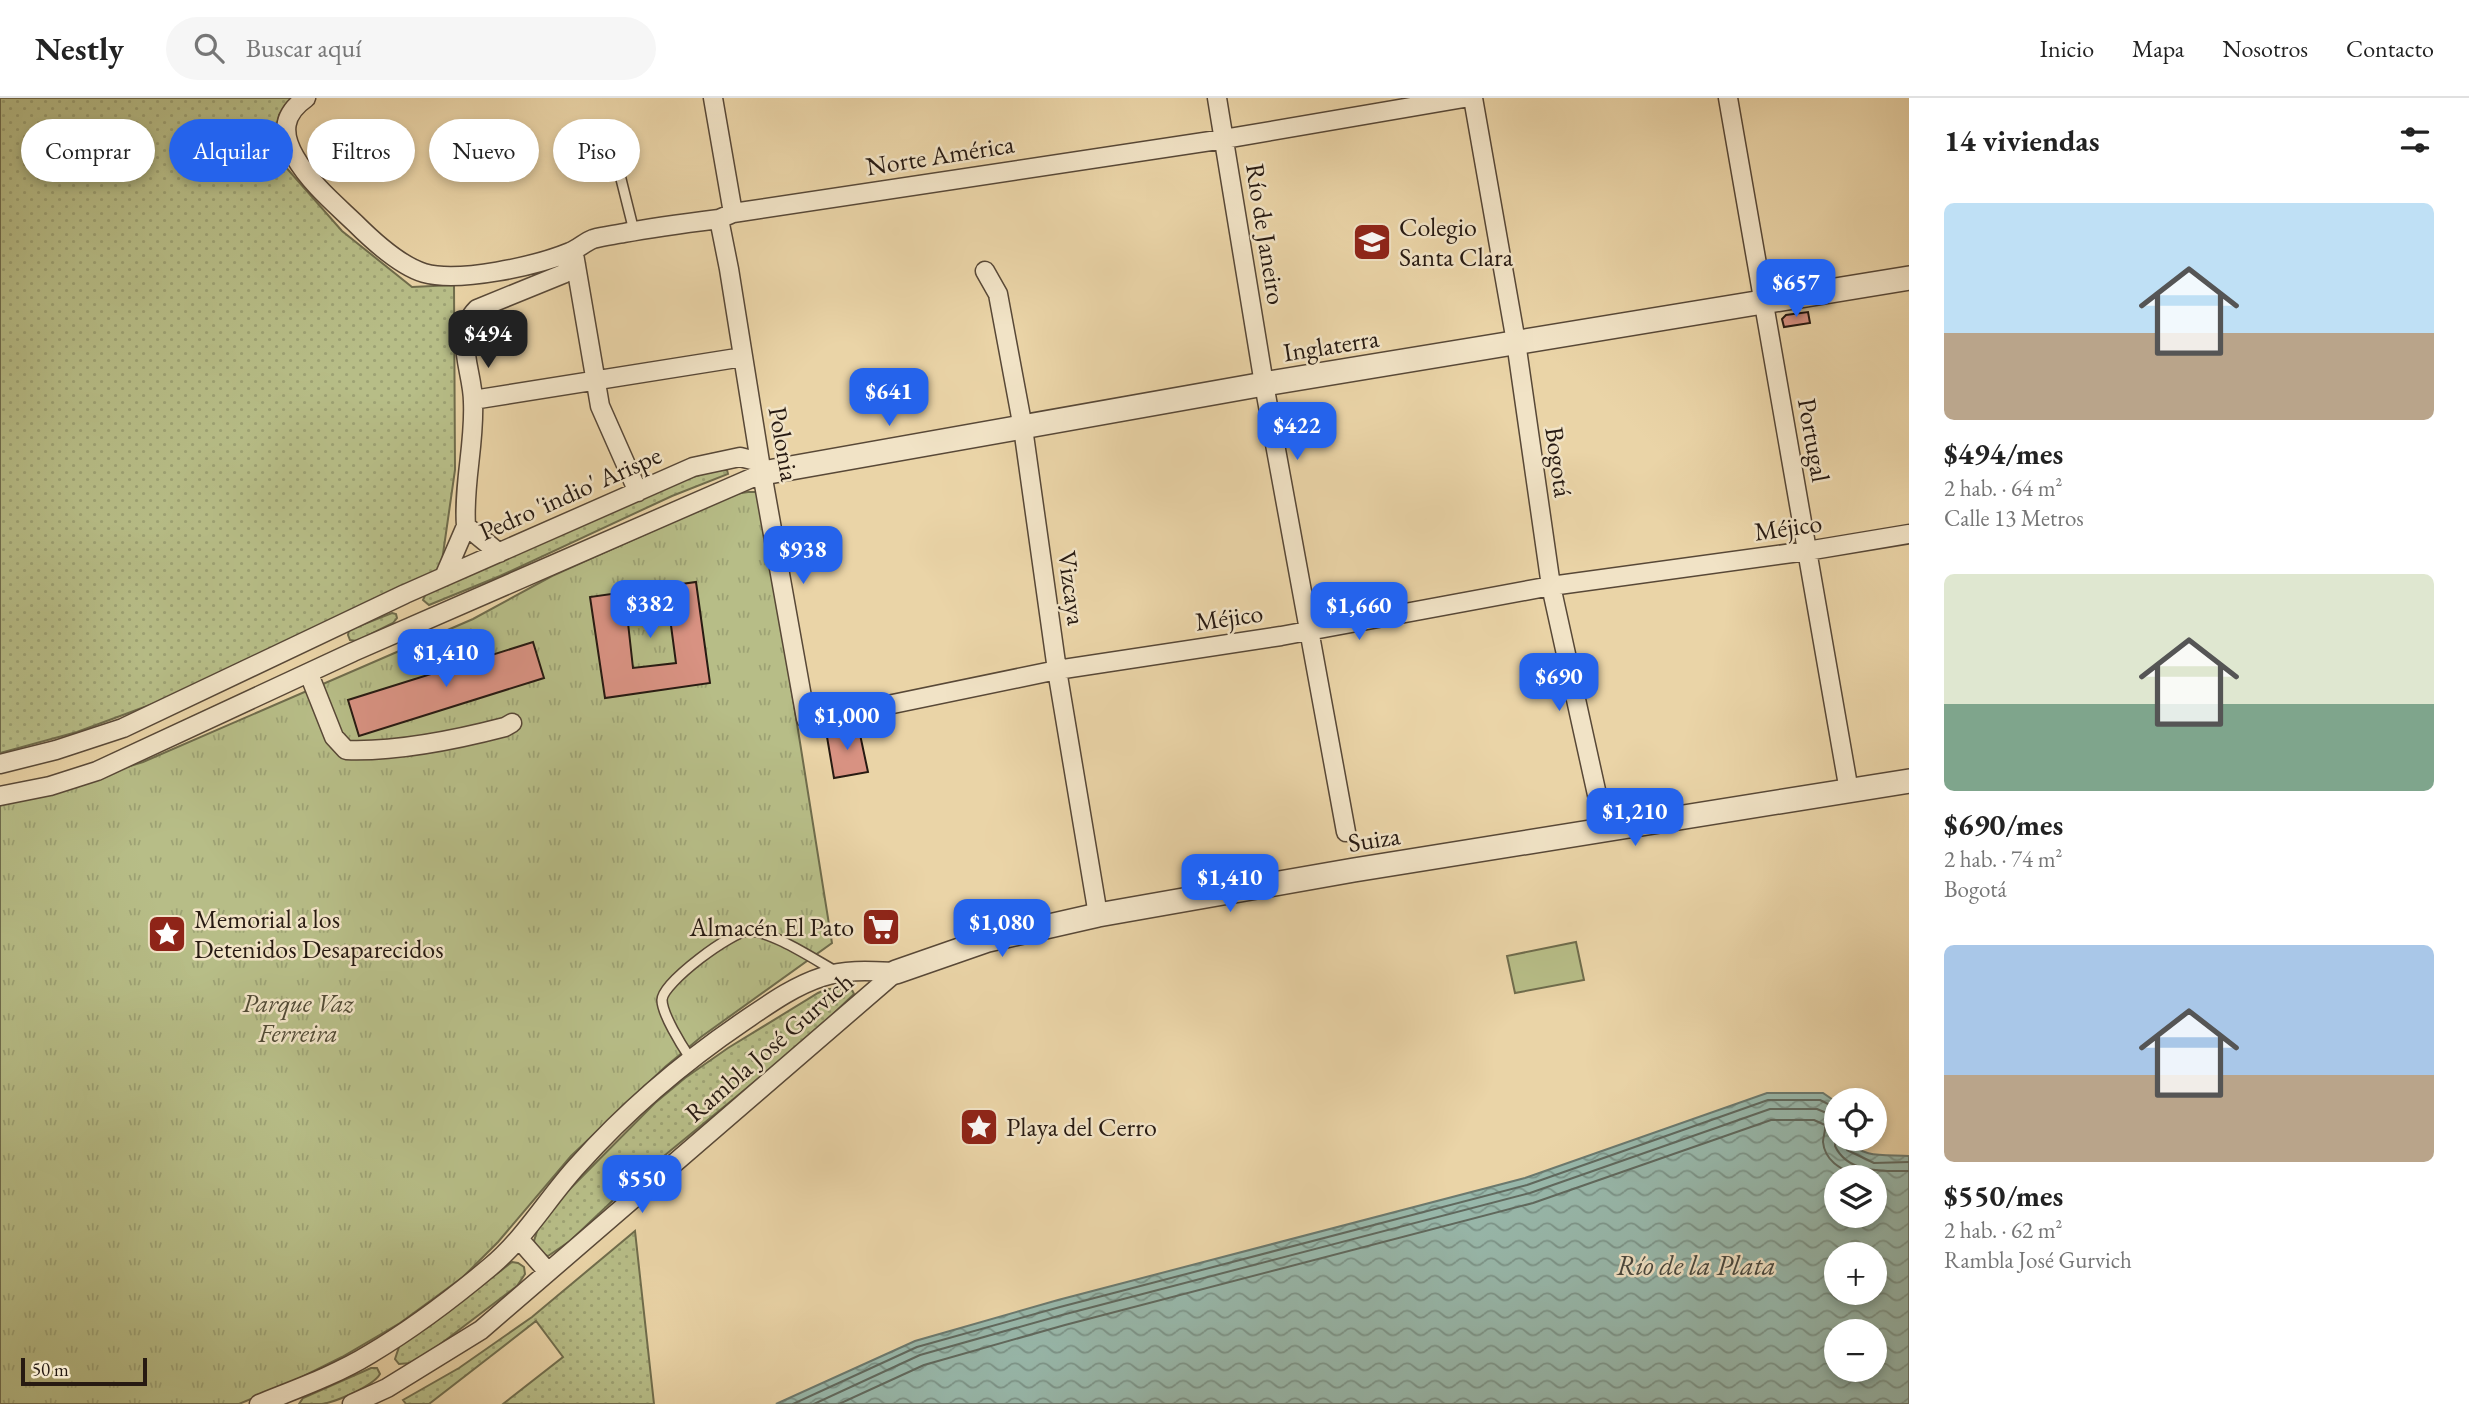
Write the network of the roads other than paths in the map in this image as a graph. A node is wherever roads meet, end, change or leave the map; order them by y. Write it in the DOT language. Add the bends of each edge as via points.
graph roads {
  1 [pos="306,98"];
  2 [pos="713,98"];
  3 [pos="1217,98"];
  4 [pos="1464,98"];
  5 [pos="1474,98"];
  6 [pos="1728,98"];
  7 [pos="1224,139"];
  8 [pos="622,182"];
  9 [pos="726,216"];
  10 [pos="634,231"];
  11 [pos="575,258"];
  12 [pos="985,271"];
  13 [pos="1909,278"];
  14 [pos="1762,301"];
  15 [pos="1516,342"];
  16 [pos="743,357"];
  17 [pos="595,382"];
  18 [pos="1264,384"];
  19 [pos="473,400"];
  20 [pos="1023,428"];
  21 [pos="762,467"];
  22 [pos="638,492"];
  23 [pos="466,526"];
  24 [pos="1909,534"];
  25 [pos="1807,551"];
  26 [pos="499,553"];
  27 [pos="444,577"];
  28 [pos="1551,586"];
  29 [pos="405,594"];
  30 [pos="420,623"];
  31 [pos="340,625"];
  32 [pos="1309,631"];
  33 [pos="353,652"];
  34 [pos="1057,670"];
  35 [pos="309,674"];
  36 [pos="806,719"];
  37 [pos="512,723"];
  38 [pos="0,764"];
  39 [pos="1909,781"];
  40 [pos="1849,791"];
  41 [pos="0,796"];
  42 [pos="1605,831"];
  43 [pos="1346,832"];
  44 [pos="1098,915"];
  45 [pos="846,972"];
  46 [pos="896,972"];
  47 [pos="690,1058"];
  48 [pos="519,1239"];
  49 [pos="548,1272"];
  50 [pos="259,1404"];
  51 [pos="352,1404"];
  1 -- 11 [label="street, Norte América" via="293,108 285,135 299,164 366,234 412,268 451,275"];
  2 -- 9 [label="street, Polonia"];
  3 -- 7 [label="street, Río de Janeiro"];
  4 -- 7 [label="street, Norte América"];
  5 -- 15 [label="street, Bogotá"];
  6 -- 14 [label="street, Portugal"];
  7 -- 9 [label="street, Norte América"];
  7 -- 18 [label="street, Río de Janeiro"];
  8 -- 10 [label="lane"];
  9 -- 10 [label="street, Norte América"];
  9 -- 16 [label="street, Polonia"];
  10 -- 11 [label="street, Norte América" via="592,239"];
  11 -- 17 [label="street"];
  11 -- 19 [label="street" via="564,274 477,309 469,318 464,335"];
  12 -- 20 [label="street, Vizcaya" via="998,294"];
  13 -- 14 [label="street, Inglaterra"];
  14 -- 15 [label="street, Inglaterra"];
  14 -- 25 [label="street, Portugal"];
  15 -- 18 [label="street, Inglaterra"];
  15 -- 28 [label="street, Bogotá"];
  16 -- 17 [label="street"];
  16 -- 21 [label="street, Polonia"];
  17 -- 19 [label="street"];
  17 -- 22 [label="street" via="600,406"];
  18 -- 20 [label="street, Inglaterra"];
  18 -- 32 [label="street, Río de Janeiro"];
  19 -- 23 [label="street"];
  20 -- 21 [label="street, Inglaterra"];
  20 -- 34 [label="street, Vizcaya"];
  21 -- 22 [label="street, Pedro 'indio' Arispe" via="740,457 715,461"];
  21 -- 30 [label="street"];
  21 -- 36 [label="street, Polonia"];
  22 -- 26 [label="street, Pedro 'indio' Arispe"];
  23 -- 26 [label="street"];
  23 -- 27 [label="street"];
  24 -- 25 [label="street, Méjico"];
  25 -- 28 [label="street, Méjico"];
  25 -- 40 [label="street, Portugal"];
  26 -- 27 [label="street, Pedro 'indio' Arispe"];
  27 -- 29 [label="street, Pedro 'indio' Arispe"];
  28 -- 32 [label="street, Méjico"];
  28 -- 42 [label="street, Bogotá"];
  29 -- 30 [label="street"];
  29 -- 31 [label="street, Pedro 'indio' Arispe"];
  30 -- 33 [label="street"];
  31 -- 33 [label="street"];
  31 -- 38 [label="street, Pedro 'indio' Arispe" via="123,728"];
  32 -- 34 [label="street, Méjico"];
  32 -- 43 [label="street, Río de Janeiro"];
  33 -- 35 [label="street"];
  34 -- 36 [label="street, Méjico"];
  34 -- 44 [label="street, Vizcaya"];
  35 -- 37 [label="street" via="334,737 346,750 454,739"];
  35 -- 41 [label="street" via="97,771"];
  39 -- 40 [label="street, Suiza"];
  40 -- 42 [label="street, Suiza"];
  42 -- 44 [label="street, Suiza"];
  44 -- 46 [label="street, Suiza" via="988,940"];
  45 -- 46 [label="street, Suiza"];
  45 -- 47 [label="street, Rambla José Gurvich" via="806,983 776,999"];
  45 -- 47 [label="lane" via="763,932 745,930 683,972 664,992 662,1000 674,1032"];
  46 -- 49 [label="street, Rambla José Gurvich"];
  47 -- 48 [label="street, Rambla José Gurvich" via="577,1166"];
  48 -- 49 [label="street"];
  48 -- 50 [label="street, Rambla José Gurvich" via="492,1266 369,1355"];
  49 -- 51 [label="street, Rambla José Gurvich" via="481,1330 387,1388"];
}
